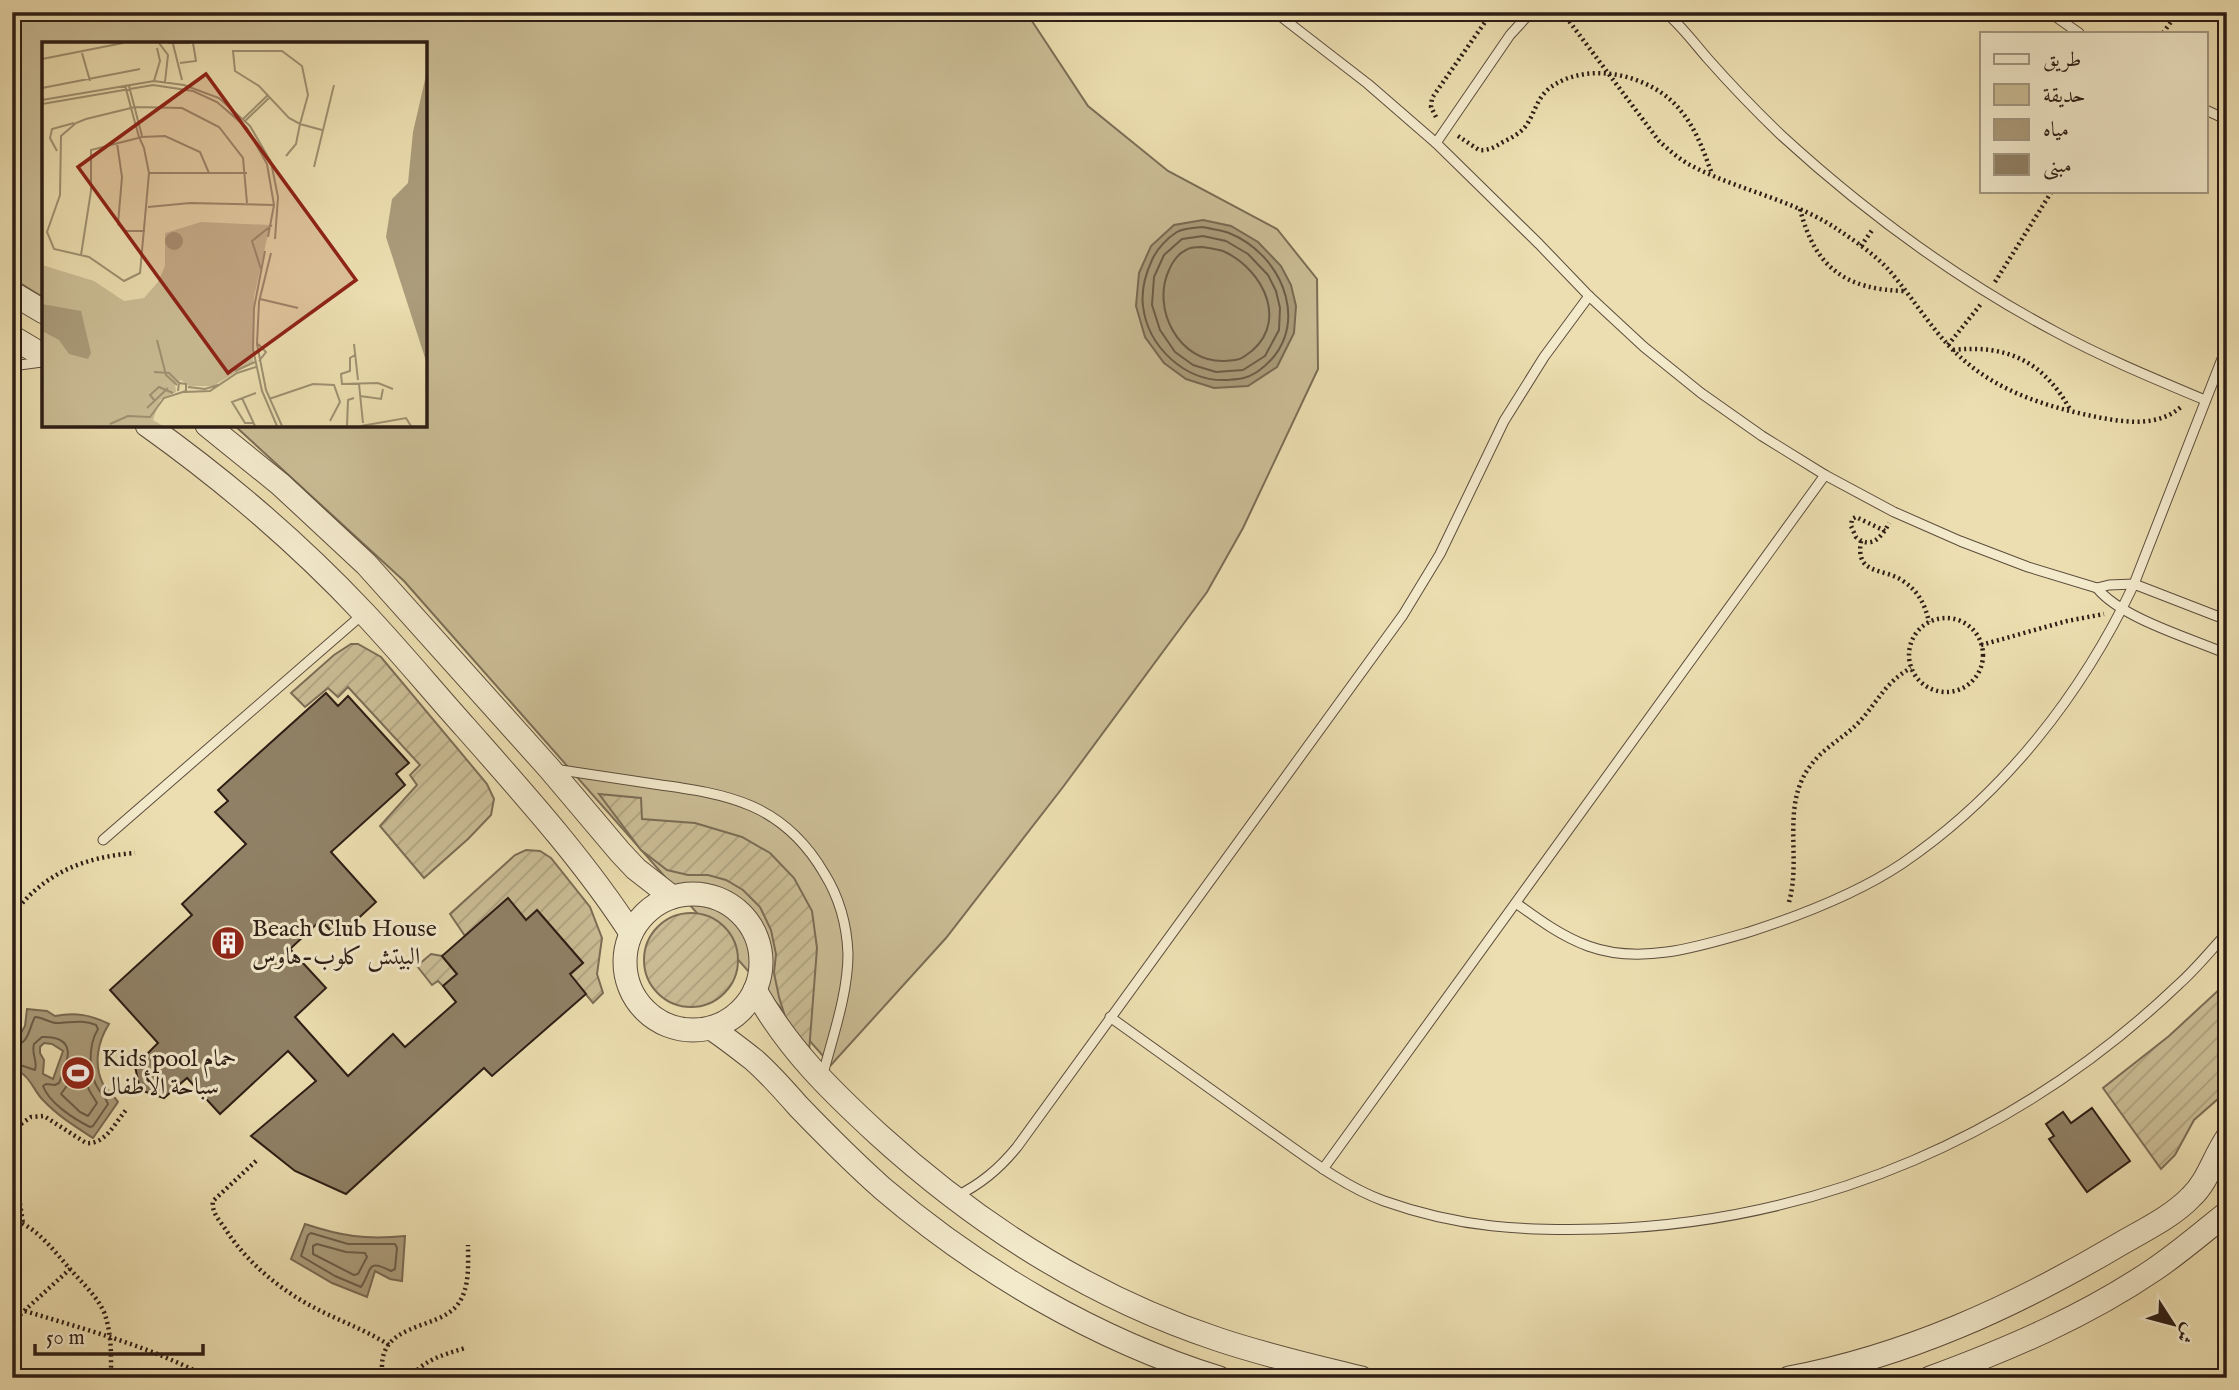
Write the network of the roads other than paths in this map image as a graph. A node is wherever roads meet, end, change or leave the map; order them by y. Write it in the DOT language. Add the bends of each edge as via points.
graph roads {
  1 [pos="1275,12"];
  2 [pos="1531,12"];
  3 [pos="1664,12"];
  4 [pos="2049,12"];
  5 [pos="2078,32"];
  6 [pos="2208,111"];
  7 [pos="2227,120"];
  8 [pos="1436,143"];
  9 [pos="12,293"];
  10 [pos="1589,296"];
  11 [pos="42,311"];
  12 [pos="12,337"];
  13 [pos="2227,346"];
  14 [pos="42,355"];
  15 [pos="42,362"];
  16 [pos="12,366"];
  17 [pos="2205,400"];
  18 [pos="150,427"];
  19 [pos="209,427"];
  20 [pos="1825,475"];
  21 [pos="2134,584"];
  22 [pos="2097,588"];
  23 [pos="2122,610"];
  24 [pos="364,613"];
  25 [pos="2227,620"];
  26 [pos="2227,654"];
  27 [pos="549,768"];
  28 [pos="103,840"];
  29 [pos="672,897"];
  30 [pos="1516,902"];
  31 [pos="631,933"];
  32 [pos="2227,933"];
  33 [pos="755,990"];
  34 [pos="1110,1017"];
  35 [pos="711,1028"];
  36 [pos="822,1080"];
  37 [pos="2227,1138"];
  38 [pos="1323,1169"];
  39 [pos="2201,1186"];
  40 [pos="953,1198"];
  41 [pos="2227,1213"];
  42 [pos="1219,1378"];
  43 [pos="1361,1378"];
  44 [pos="1789,1378"];
  45 [pos="1930,1378"];
  1 -- 8 [label="lane"];
  2 -- 8 [label="lane"];
  3 -- 17 [label="lane" via="1734,87 1829,177 1892,227 1989,294 2056,332"];
  4 -- 5 [label="lane"];
  6 -- 7 [label="lane"];
  8 -- 10 [label="lane"];
  9 -- 11 [label="street"];
  10 -- 20 [label="lane" via="1702,393"];
  10 -- 34 [label="lane" via="1504,421 1440,554 1403,615"];
  12 -- 14 [label="street"];
  13 -- 17 [label="lane"];
  15 -- 16 [label="lane"];
  17 -- 21 [label="lane"];
  18 -- 24 [label="street" via="252,508"];
  19 -- 27 [label="street" via="280,484 366,564"];
  20 -- 22 [label="lane" via="1960,541"];
  20 -- 30 [label="lane"];
  21 -- 22 [label="lane"];
  21 -- 23 [label="lane"];
  21 -- 25 [label="lane"];
  22 -- 23 [label="lane"];
  23 -- 26 [label="lane"];
  23 -- 30 [label="lane" via="2056,715 2006,776 1903,863 1843,897 1715,942 1631,955 1589,947 1551,929"];
  24 -- 28 [label="lane"];
  24 -- 31 [label="street" via="559,835"];
  27 -- 29 [label="street" via="636,869"];
  27 -- 36 [label="lane" via="732,797 764,811 792,831 815,857 844,919 848,953 845,988"];
  29 -- 31 [label="street" via="641,918"];
  29 -- 33 [label="street" via="707,895 723,901 750,923 761,956"];
  30 -- 38 [label="lane"];
  31 -- 35 [label="street" via="625,967 636,1000 661,1023 677,1029"];
  32 -- 38 [label="lane" via="2180,984 2058,1083 1930,1154 1862,1182 1791,1203 1647,1227 1510,1229 1445,1220 1381,1200"];
  33 -- 35 [label="street" via="730,1020"];
  33 -- 36 [label="street" via="782,1035"];
  34 -- 38 [label="lane"];
  34 -- 40 [label="lane" via="1001,1166"];
  35 -- 42 [label="street" via="754,1060 883,1188 993,1270 1130,1344"];
  36 -- 40 [label="street"];
  37 -- 39 [label="street"];
  39 -- 41 [label="street"];
  39 -- 44 [label="street" via="2181,1206 2130,1238 2056,1282 1978,1319 1897,1350"];
  40 -- 43 [label="street" via="1014,1240 1146,1311 1227,1342"];
  41 -- 45 [label="street" via="2156,1268 2078,1315 1996,1354"];
}
